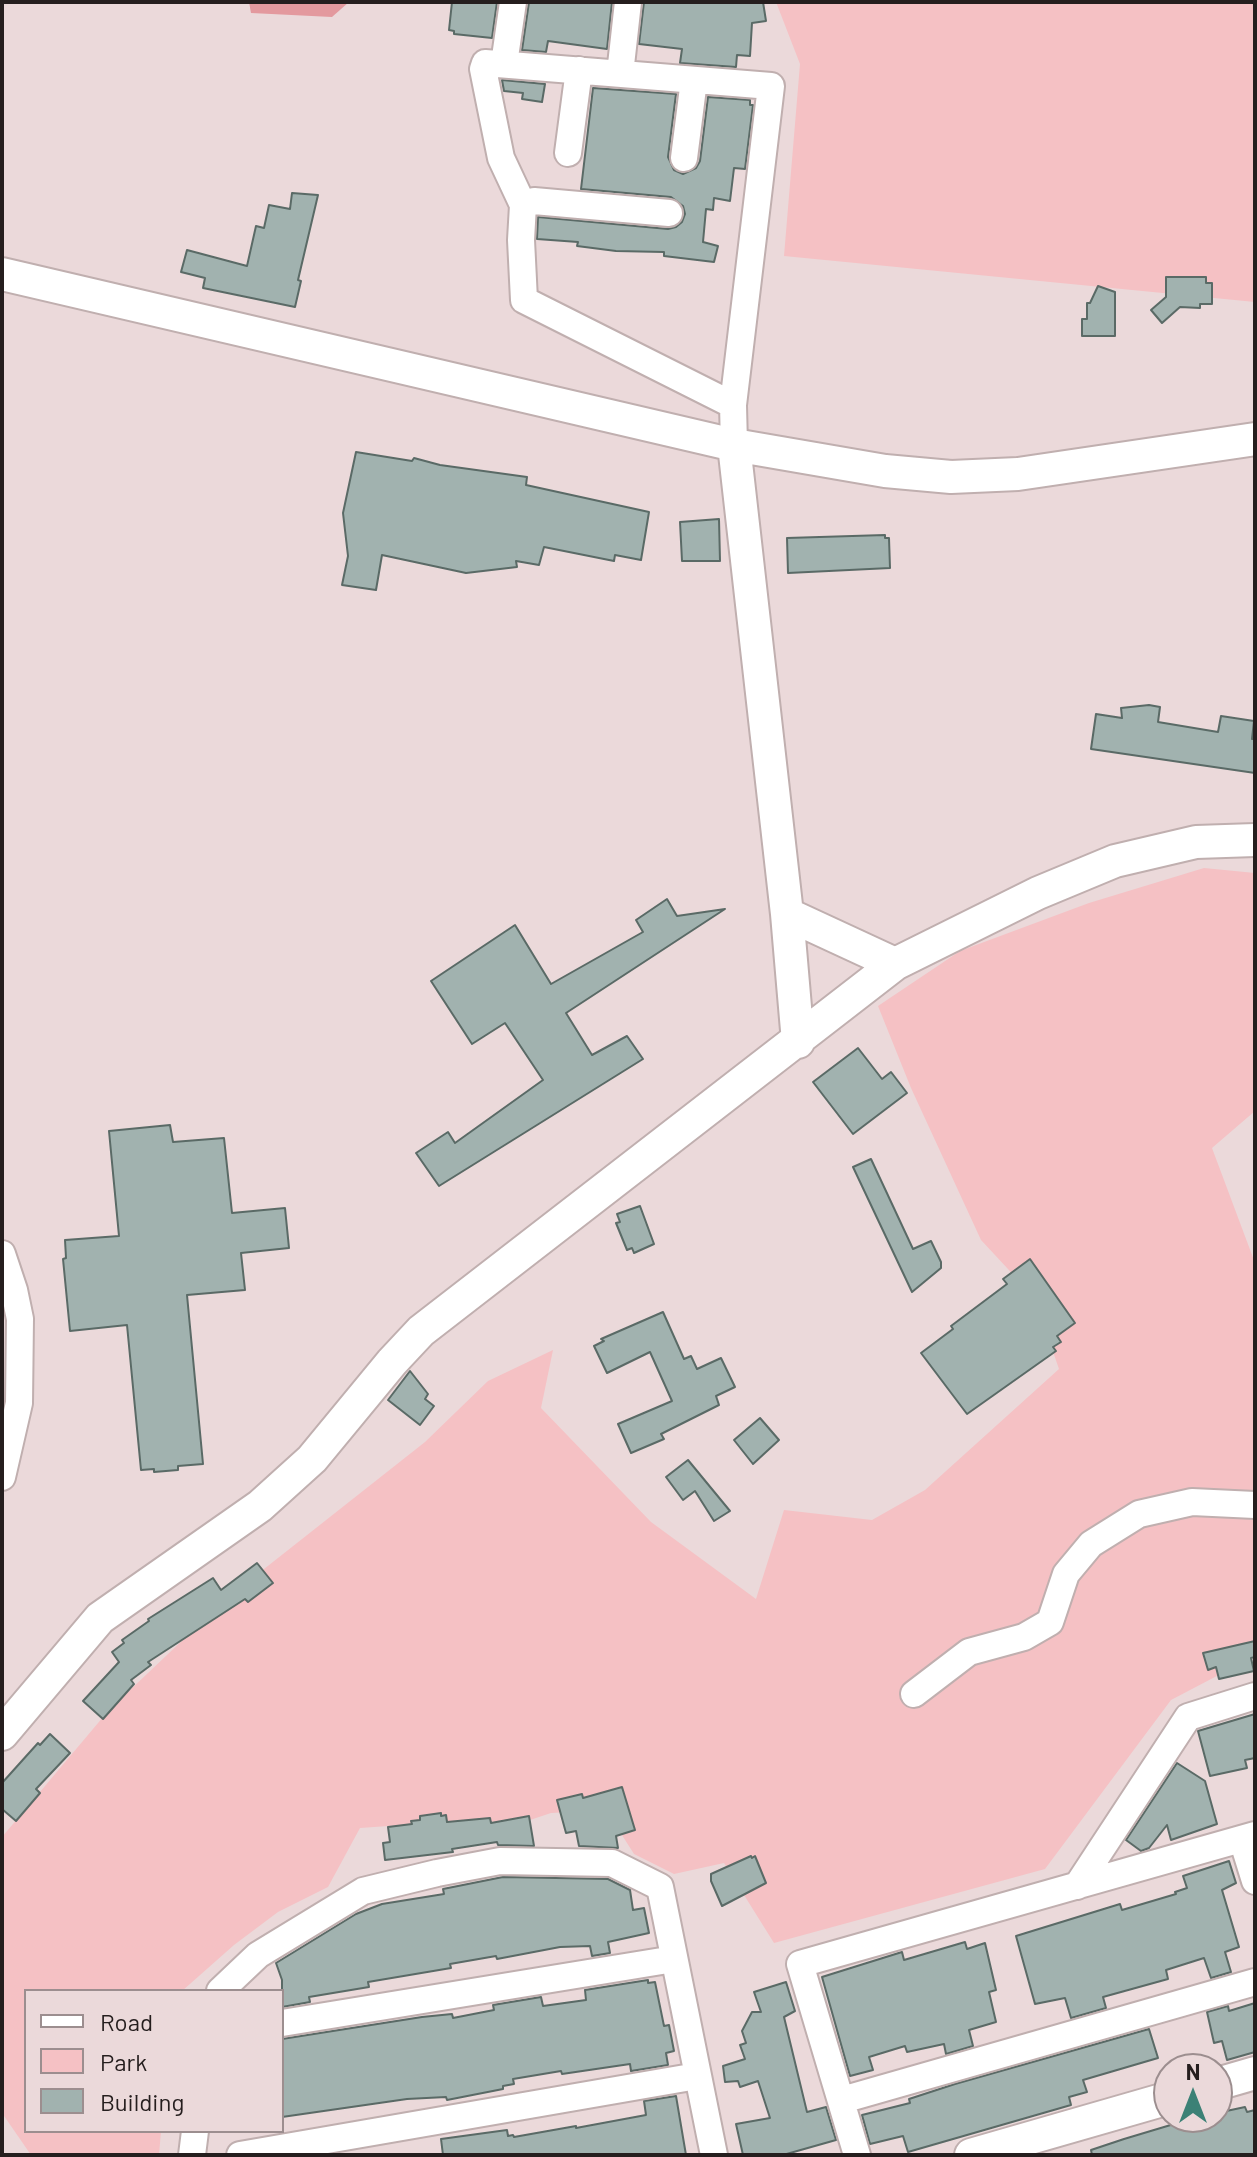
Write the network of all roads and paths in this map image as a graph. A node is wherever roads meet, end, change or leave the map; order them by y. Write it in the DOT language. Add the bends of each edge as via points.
graph roads {
  1 [pos="513,2"];
  2 [pos="628,2"];
  3 [pos="504,64"];
  4 [pos="579,70"];
  5 [pos="620,74"];
  6 [pos="694,80"];
  7 [pos="568,153"];
  8 [pos="684,158"];
  9 [pos="523,205"];
  10 [pos="669,213"];
  11 [pos="2,274"];
  12 [pos="733,405"];
  13 [pos="1255,439"];
  14 [pos="734,445"];
  15 [pos="1255,840"];
  16 [pos="787,914"];
  17 [pos="895,964"];
  18 [pos="798,1042"];
  19 [pos="2,1254"];
  20 [pos="6,1440"];
  21 [pos="2,1477"];
  22 [pos="1255,1505"];
  23 [pos="914,1694"];
  24 [pos="1255,1696"];
  25 [pos="2,1734"];
  26 [pos="1249,1837"];
  27 [pos="1255,1881"];
  28 [pos="1077,1886"];
  29 [pos="674,1959"];
  30 [pos="1255,1982"];
  31 [pos="222,1989"];
  32 [pos="284,2023"];
  33 [pos="1255,2073"];
  34 [pos="697,2076"];
  35 [pos="1233,2079"];
  36 [pos="842,2100"];
  37 [pos="1153,2103"];
  38 [pos="195,2133"];
  39 [pos="192,2155"];
  40 [pos="240,2155"];
  41 [pos="714,2155"];
  42 [pos="857,2155"];
  43 [pos="971,2155"];
  1 -- 3 [label="street"];
  2 -- 5 [label="street"];
  3 -- 4 [label="street"];
  3 -- 9 [label="street" via="485,63 483,69 501,158"];
  4 -- 5 [label="street"];
  4 -- 7 [label="street"];
  5 -- 6 [label="street"];
  6 -- 8 [label="street"];
  6 -- 12 [label="street" via="771,86"];
  9 -- 10 [label="street" via="534,201"];
  9 -- 12 [label="street" via="524,300"];
  11 -- 14 [label="street"];
  12 -- 14 [label="street"];
  13 -- 14 [label="street" via="1018,474 951,477"];
  14 -- 16 [label="street"];
  15 -- 17 [label="street" via="1196,842 1115,861"];
  16 -- 17 [label="street"];
  16 -- 18 [label="street"];
  17 -- 18 [label="street"];
  18 -- 25 [label="street" via="421,1331 312,1459 260,1506 100,1618"];
  19 -- 20 [label="street" via="20,1319 19,1403"];
  20 -- 21 [label="street"];
  22 -- 23 [label="street" via="1192,1502 1139,1514 1091,1544 1066,1574 1050,1622 1024,1637 969,1652"];
  24 -- 28 [label="street" via="1188,1717"];
  26 -- 27 [label="street"];
  26 -- 28 [label="street"];
  28 -- 36 [label="street" via="800,1964"];
  29 -- 31 [label="street" via="660,1887 612,1863 500,1861 363,1891 258,1955"];
  29 -- 32 [label="street"];
  29 -- 34 [label="street"];
  30 -- 36 [label="street"];
  33 -- 35 [label="street"];
  34 -- 40 [label="street"];
  34 -- 41 [label="street"];
  36 -- 42 [label="street"];
  37 -- 43 [label="street"];
  38 -- 39 [label="street"];
}
